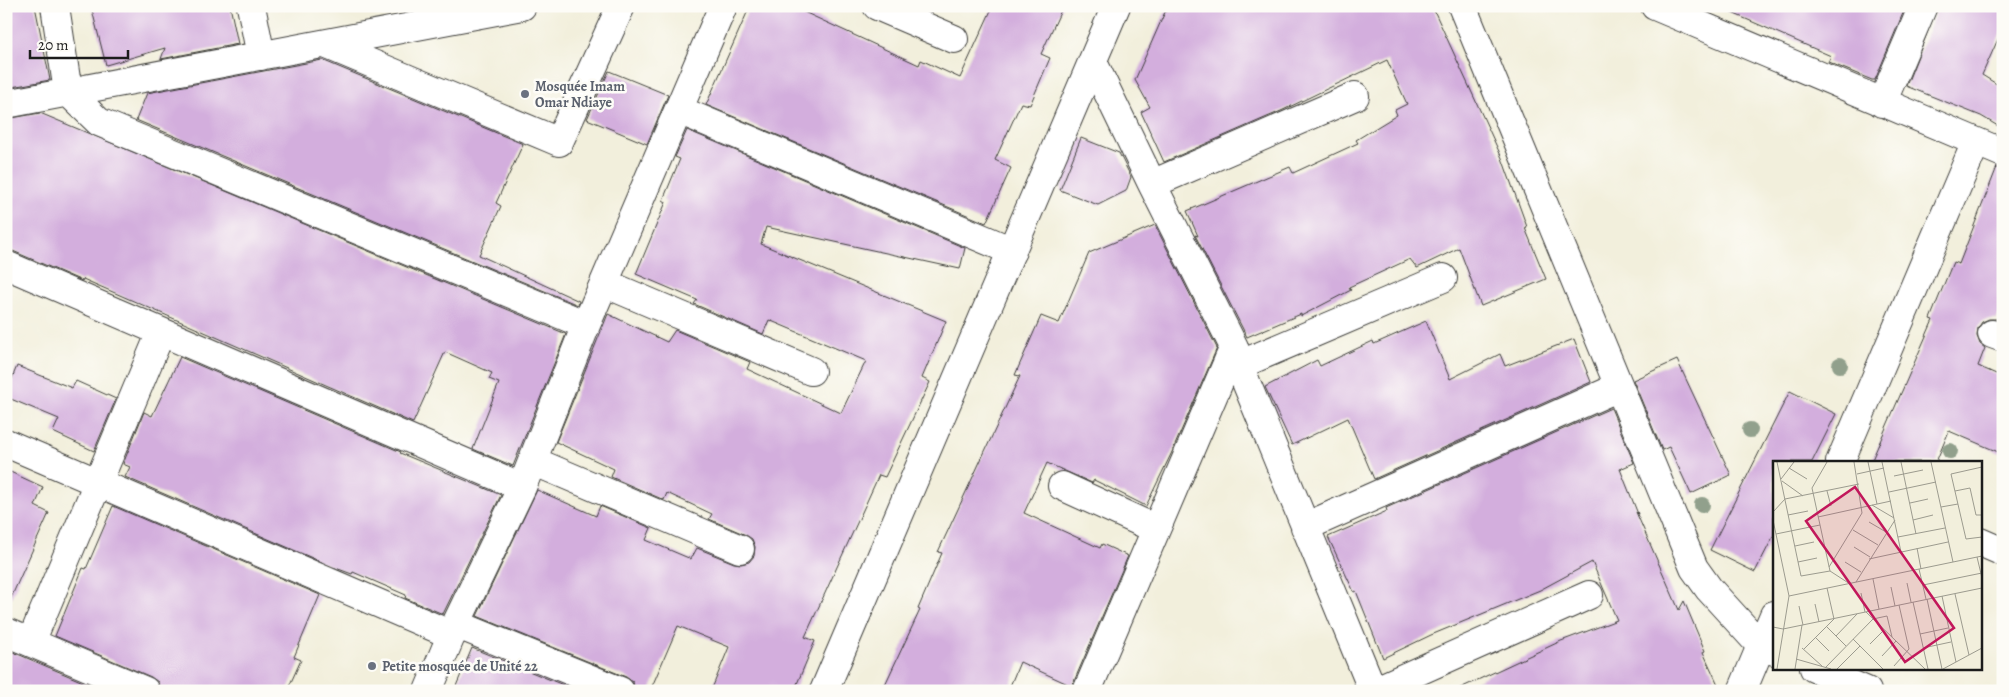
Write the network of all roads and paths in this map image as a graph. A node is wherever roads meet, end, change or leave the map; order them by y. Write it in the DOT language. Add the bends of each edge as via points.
graph roads {
  1 [pos="55,6"];
  2 [pos="251,6"];
  3 [pos="522,6"];
  4 [pos="621,6"];
  5 [pos="724,6"];
  6 [pos="877,6"];
  7 [pos="1116,6"];
  8 [pos="1462,6"];
  9 [pos="1655,6"];
  10 [pos="1923,6"];
  11 [pos="446,13"];
  12 [pos="954,39"];
  13 [pos="325,44"];
  14 [pos="261,56"];
  15 [pos="1092,62"];
  16 [pos="68,92"];
  17 [pos="1356,96"];
  18 [pos="1882,102"];
  19 [pos="6,104"];
  20 [pos="679,110"];
  21 [pos="1976,142"];
  22 [pos="2003,154"];
  23 [pos="1152,184"];
  24 [pos="1012,251"];
  25 [pos="7,268"];
  26 [pos="1443,278"];
  27 [pos="604,283"];
  28 [pos="586,325"];
  29 [pos="161,332"];
  30 [pos="1237,356"];
  31 [pos="811,371"];
  32 [pos="1619,387"];
  33 [pos="6,444"];
  34 [pos="533,461"];
  35 [pos="1840,461"];
  36 [pos="98,483"];
  37 [pos="1062,486"];
  38 [pos="522,487"];
  39 [pos="1305,527"];
  40 [pos="1156,529"];
  41 [pos="1982,543"];
  42 [pos="740,549"];
  43 [pos="2003,552"];
  44 [pos="1589,595"];
  45 [pos="1773,622"];
  46 [pos="454,630"];
  47 [pos="18,637"];
  48 [pos="1768,649"];
  49 [pos="1819,670"];
  50 [pos="617,690"];
  51 [pos="145,691"];
  52 [pos="428,691"];
  53 [pos="824,691"];
  54 [pos="1086,691"];
  55 [pos="1373,691"];
  56 [pos="1742,691"];
  57 [pos="1867,691"];
  1 -- 16 [label="street"];
  2 -- 14 [label="street"];
  3 -- 11 [label="street"];
  4 -- 13 [label="street" via="559,142"];
  5 -- 20 [label="street"];
  6 -- 12 [label="street"];
  7 -- 15 [label="street"];
  8 -- 32 [label="street"];
  9 -- 18 [label="street"];
  10 -- 18 [label="street"];
  11 -- 13 [label="street"];
  13 -- 14 [label="street"];
  14 -- 16 [label="street"];
  15 -- 23 [label="street"];
  15 -- 24 [label="street"];
  16 -- 19 [label="street"];
  16 -- 28 [label="street" via="99,122"];
  17 -- 23 [label="street"];
  18 -- 21 [label="street"];
  20 -- 24 [label="street"];
  20 -- 27 [label="street"];
  21 -- 22 [label="street"];
  21 -- 35 [label="street"];
  23 -- 30 [label="street"];
  24 -- 53 [label="street"];
  25 -- 29 [label="street"];
  26 -- 30 [label="street"];
  27 -- 28 [label="street"];
  27 -- 31 [label="street"];
  28 -- 34 [label="street"];
  29 -- 36 [label="street"];
  29 -- 38 [label="street"];
  30 -- 39 [label="street"];
  30 -- 40 [label="street"];
  32 -- 39 [label="street"];
  32 -- 48 [label="street" via="1694,568"];
  33 -- 36 [label="street"];
  34 -- 38 [label="street"];
  34 -- 42 [label="street"];
  36 -- 46 [label="street"];
  36 -- 47 [label="street"];
  37 -- 40 [label="street"];
  38 -- 46 [label="street"];
  39 -- 55 [label="street"];
  40 -- 54 [label="street"];
  41 -- 43 [label="street"];
  44 -- 55 [label="street"];
  45 -- 48 [label="street"];
  46 -- 50 [label="street"];
  46 -- 52 [label="street"];
  47 -- 51 [label="street"];
  48 -- 56 [label="street"];
  49 -- 57 [label="street"];
}
